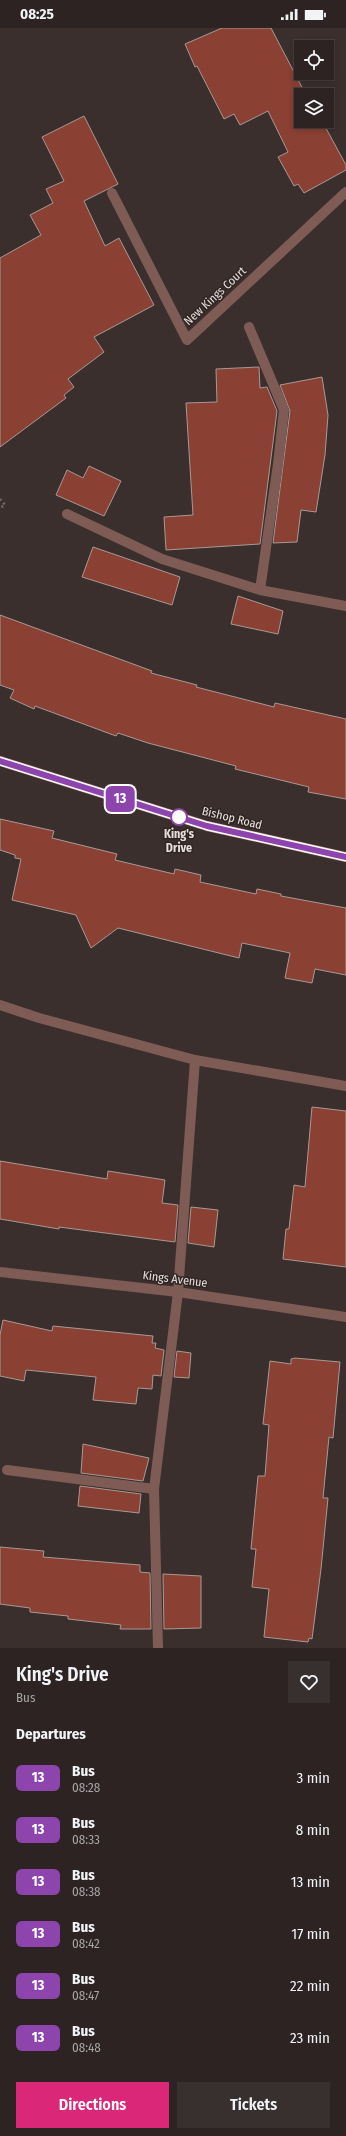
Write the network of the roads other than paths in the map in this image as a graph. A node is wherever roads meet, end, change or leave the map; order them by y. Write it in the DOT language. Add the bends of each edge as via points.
graph roads {
  1 [pos="346,192"];
  2 [pos="112,193"];
  3 [pos="249,328"];
  4 [pos="67,514"];
  5 [pos="260,590"];
  6 [pos="346,606"];
  7 [pos="0,761"];
  8 [pos="346,857"];
  9 [pos="0,1005"];
  10 [pos="195,1060"];
  11 [pos="346,1086"];
  12 [pos="0,1272"];
  13 [pos="178,1292"];
  14 [pos="346,1316"];
  15 [pos="7,1470"];
  16 [pos="154,1490"];
  17 [pos="158,1648"];
  1 -- 2 [label="street, New Kings Court" via="187,340"];
  3 -- 5 [label="street" via="284,410"];
  4 -- 5 [label="street" via="162,559"];
  5 -- 6 [label="street"];
  7 -- 8 [label="street, Bishop Road" via="207,826"];
  9 -- 10 [label="street"];
  10 -- 11 [label="street"];
  10 -- 13 [label="street"];
  12 -- 13 [label="street, Kings Avenue"];
  13 -- 14 [label="street, Kings Avenue"];
  13 -- 16 [label="street"];
  15 -- 16 [label="street"];
  16 -- 17 [label="street"];
}
